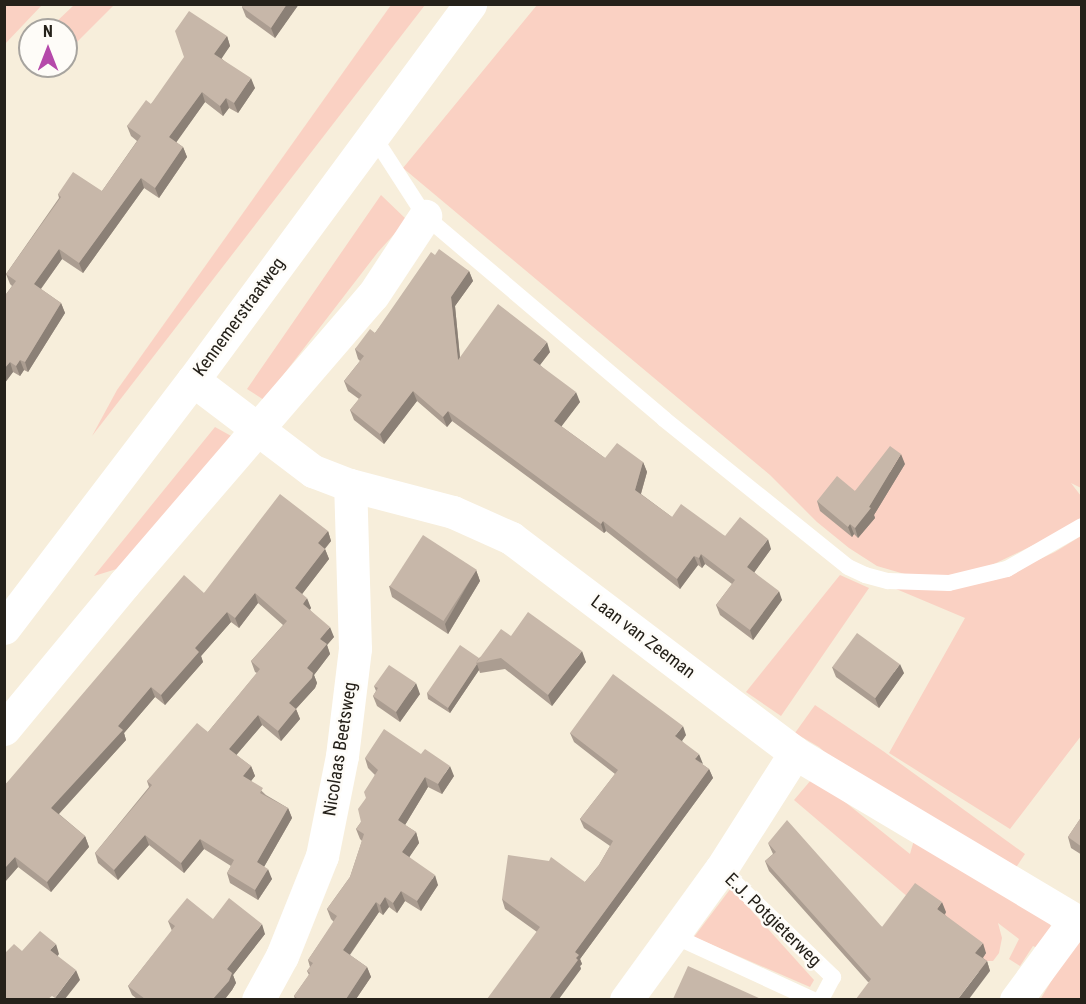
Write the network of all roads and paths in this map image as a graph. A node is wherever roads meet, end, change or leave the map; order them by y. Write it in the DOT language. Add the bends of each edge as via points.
graph roads {
  1 [pos="470,4"];
  2 [pos="372,134"];
  3 [pos="424,216"];
  4 [pos="193,380"];
  5 [pos="258,430"];
  6 [pos="350,485"];
  7 [pos="1082,526"];
  8 [pos="4,628"];
  9 [pos="4,729"];
  10 [pos="795,753"];
  11 [pos="721,869"];
  12 [pos="1078,922"];
  13 [pos="672,936"];
  14 [pos="258,999"];
  15 [pos="626,999"];
  16 [pos="813,999"];
  17 [pos="821,999"];
  18 [pos="1016,999"];
  1 -- 2 [label="street, Kennemerstraatweg"];
  2 -- 3 [label="lane"];
  2 -- 4 [label="street, Kennemerstraatweg"];
  3 -- 5 [label="street" via="373,295"];
  3 -- 7 [label="lane" via="664,419 848,567 888,581 949,583 1007,569"];
  4 -- 5 [label="street, Laan van Zeeman"];
  4 -- 8 [label="street, Kennemerstraatweg"];
  5 -- 6 [label="street, Laan van Zeeman" via="312,471"];
  5 -- 9 [label="street"];
  6 -- 10 [label="street, Laan van Zeeman" via="453,512 511,538"];
  6 -- 14 [label="street, Nicolaas Beetsweg" via="355,649 342,756 322,856 282,956"];
  10 -- 11 [label="street, E.J. Potgieterweg"];
  10 -- 12 [label="street, Laan van Zeeman"];
  11 -- 13 [label="street, E.J. Potgieterweg"];
  11 -- 17 [label="lane, E.J. Potgieterweg" via="833,977"];
  12 -- 18 [label="street"];
  13 -- 15 [label="street, E.J. Potgieterweg"];
  13 -- 16 [label="lane, E.J. Potgieterweg"];
}
